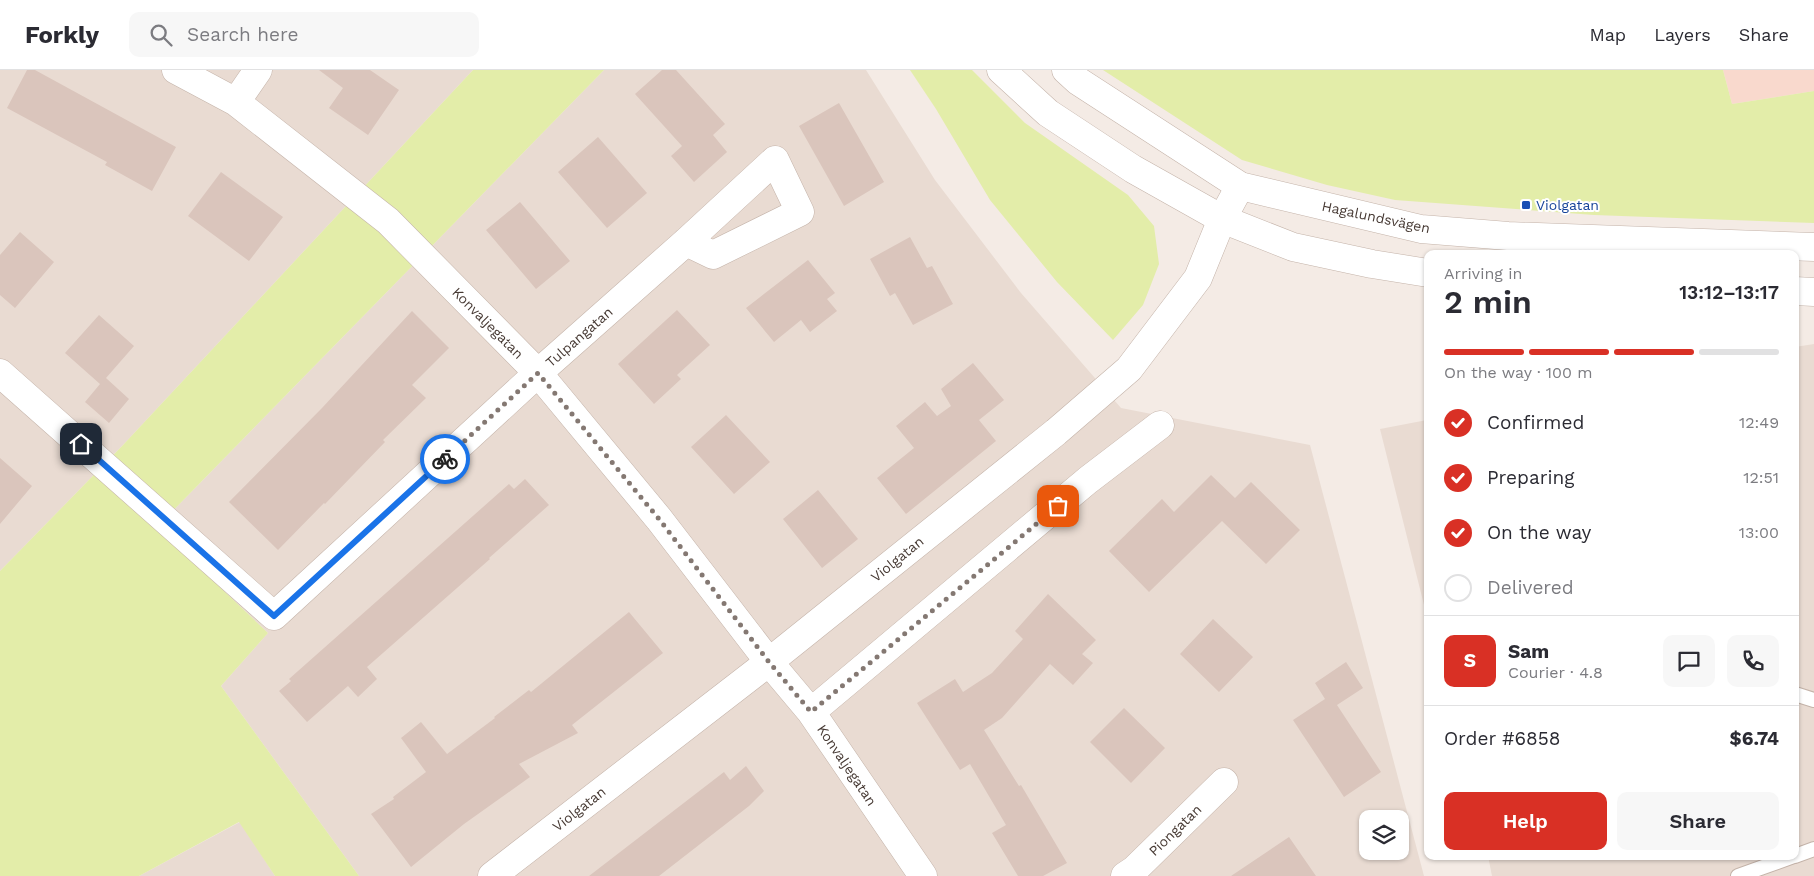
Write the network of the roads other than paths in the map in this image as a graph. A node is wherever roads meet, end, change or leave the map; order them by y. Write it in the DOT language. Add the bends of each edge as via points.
graph roads {
  1 [pos="176,70"];
  2 [pos="258,70"];
  3 [pos="1001,70"];
  4 [pos="1066,70"];
  5 [pos="236,102"];
  6 [pos="1240,186"];
  7 [pos="1222,219"];
  8 [pos="686,242"];
  9 [pos="1814,248"];
  10 [pos="1424,272"];
  11 [pos="1799,291"];
  12 [pos="1814,292"];
  13 [pos="0,373"];
  14 [pos="538,373"];
  15 [pos="1160,425"];
  16 [pos="769,662"];
  17 [pos="1799,695"];
  18 [pos="1814,700"];
  19 [pos="811,712"];
  20 [pos="1224,782"];
  21 [pos="1814,849"];
  22 [pos="1799,854"];
  23 [pos="1783,860"];
  24 [pos="492,876"];
  25 [pos="923,876"];
  26 [pos="1125,876"];
  27 [pos="1738,876"];
  1 -- 5 [label="street, Konvaljegatan"];
  2 -- 5 [label="street"];
  3 -- 7 [label="street" via="1048,113 1133,169"];
  4 -- 6 [label="street, Hagalundsvägen"];
  5 -- 14 [label="street, Konvaljegatan" via="388,221"];
  6 -- 7 [label="street, Violgatan"];
  6 -- 9 [label="street, Hagalundsvägen" via="1421,229 1508,236"];
  7 -- 10 [label="street" via="1293,247"];
  7 -- 16 [label="street, Violgatan" via="1198,278 1128,369 1056,432"];
  8 -- 14 [label="street, Tulpangatan"];
  11 -- 12 [label="street"];
  13 -- 14 [label="street, Tulpangatan" via="274,616"];
  14 -- 16 [label="street, Konvaljegatan" via="659,519"];
  15 -- 19 [label="street" via="1088,480"];
  16 -- 19 [label="street, Konvaljegatan"];
  16 -- 24 [label="street, Violgatan"];
  17 -- 18 [label="lane"];
  19 -- 25 [label="street, Konvaljegatan"];
  20 -- 26 [label="street, Piongatan"];
  21 -- 22 [label="lane"];
  23 -- 27 [label="lane"];
}
